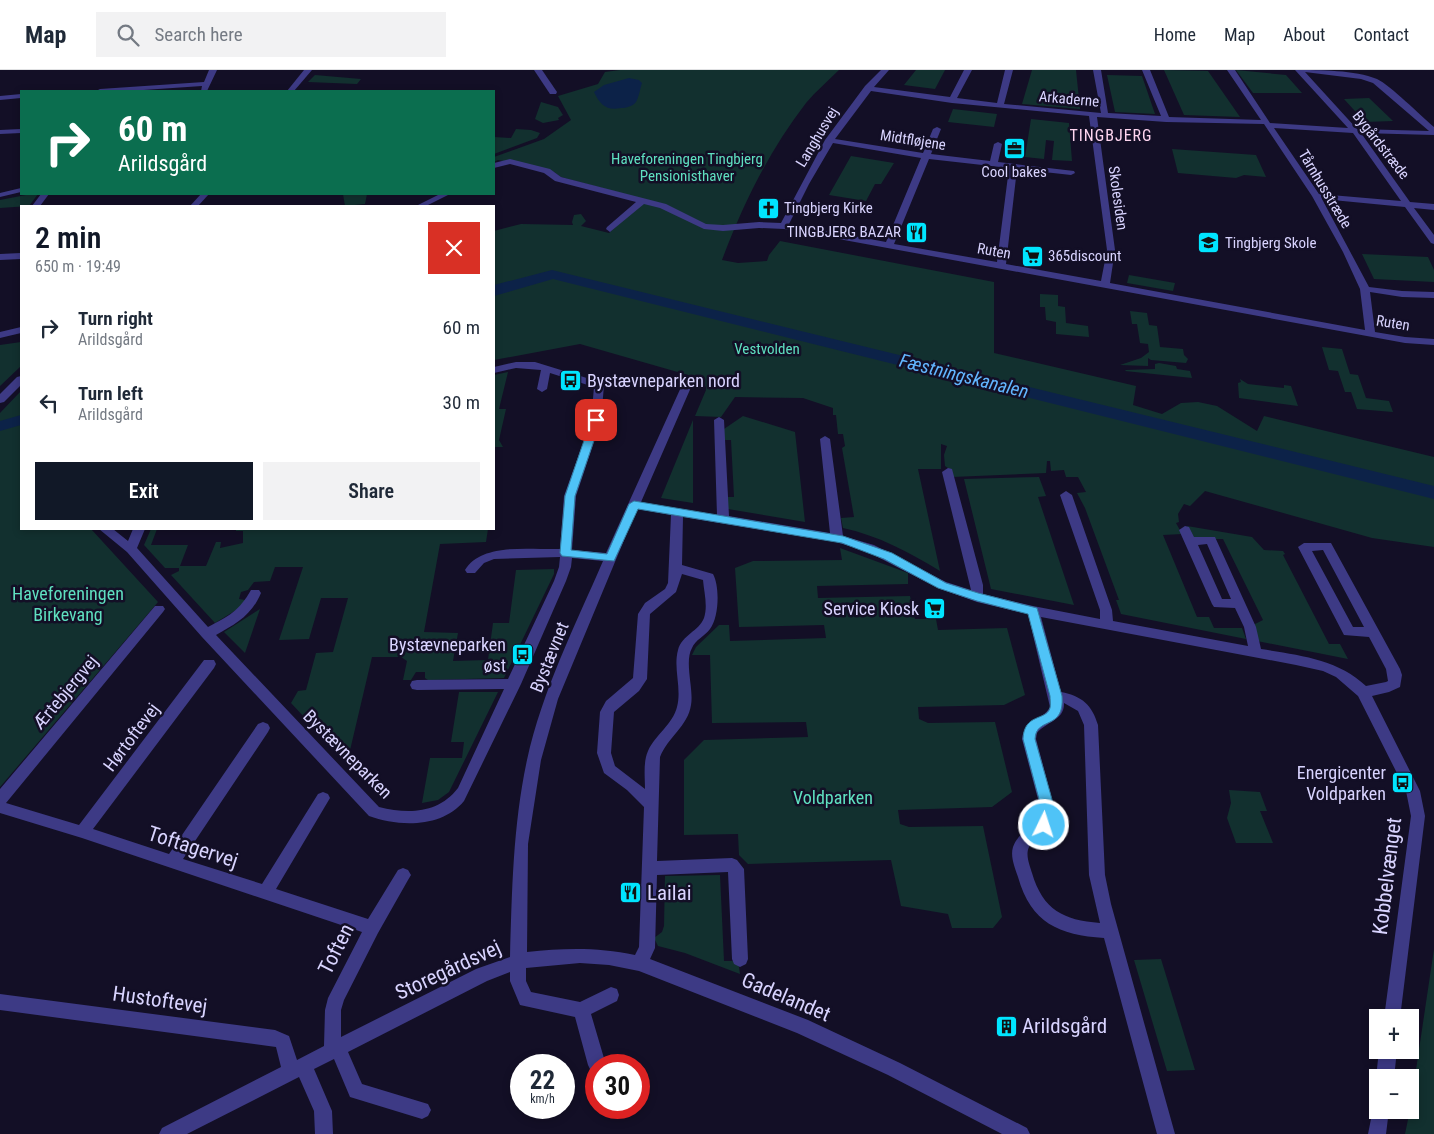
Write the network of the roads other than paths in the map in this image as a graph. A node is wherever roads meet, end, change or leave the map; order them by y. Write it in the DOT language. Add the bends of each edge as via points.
graph roads {
  1 [pos="213,70"];
  2 [pos="308,70"];
  3 [pos="538,70"];
  4 [pos="885,70"];
  5 [pos="968,70"];
  6 [pos="1009,70"];
  7 [pos="1097,70"];
  8 [pos="1146,70"];
  9 [pos="1231,70"];
  10 [pos="1299,70"];
  11 [pos="1306,70"];
  12 [pos="206,88"];
  13 [pos="868,88"];
  14 [pos="135,90"];
  15 [pos="291,90"];
  16 [pos="552,92"];
  17 [pos="20,96"];
  18 [pos="0,98"];
  19 [pos="952,100"];
  20 [pos="1000,106"];
  21 [pos="1093,115"];
  22 [pos="1105,116"];
  23 [pos="1166,120"];
  24 [pos="1268,124"];
  25 [pos="937,130"];
  26 [pos="20,131"];
  27 [pos="1355,131"];
  28 [pos="0,132"];
  29 [pos="1434,132"];
  30 [pos="829,140"];
  31 [pos="998,144"];
  32 [pos="925,156"];
  33 [pos="993,165"];
  34 [pos="495,166"];
  35 [pos="1013,167"];
  36 [pos="1071,173"];
  37 [pos="20,190"];
  38 [pos="0,195"];
  39 [pos="203,195"];
  40 [pos="444,195"];
  41 [pos="1316,196"];
  42 [pos="642,200"];
  43 [pos="195,205"];
  44 [pos="422,205"];
  45 [pos="1410,206"];
  46 [pos="1434,207"];
  47 [pos="784,226"];
  48 [pos="610,229"];
  49 [pos="1434,241"];
  50 [pos="889,246"];
  51 [pos="20,256"];
  52 [pos="0,257"];
  53 [pos="1001,266"];
  54 [pos="1106,285"];
  55 [pos="1365,289"];
  56 [pos="1434,295"];
  57 [pos="20,330"];
  58 [pos="1370,333"];
  59 [pos="0,335"];
  60 [pos="1434,342"];
  61 [pos="546,368"];
  62 [pos="495,370"];
  63 [pos="20,380"];
  64 [pos="687,385"];
  65 [pos="542,389"];
  66 [pos="0,400"];
  67 [pos="719,420"];
  68 [pos="826,439"];
  69 [pos="948,472"];
  70 [pos="1066,494"];
  71 [pos="634,504"];
  72 [pos="676,512"];
  73 [pos="723,519"];
  74 [pos="106,530"];
  75 [pos="139,530"];
  76 [pos="837,538"];
  77 [pos="131,549"];
  78 [pos="565,553"];
  79 [pos="610,558"];
  80 [pos="676,568"];
  81 [pos="471,570"];
  82 [pos="255,593"];
  83 [pos="977,597"];
  84 [pos="1240,603"];
  85 [pos="159,609"];
  86 [pos="1033,611"];
  87 [pos="1107,625"];
  88 [pos="1373,632"];
  89 [pos="207,634"];
  90 [pos="1256,652"];
  91 [pos="210,664"];
  92 [pos="514,684"];
  93 [pos="418,685"];
  94 [pos="1363,692"];
  95 [pos="1056,696"];
  96 [pos="262,728"];
  97 [pos="324,798"];
  98 [pos="0,799"];
  99 [pos="652,806"];
  100 [pos="0,807"];
  101 [pos="82,832"];
  102 [pos="172,863"];
  103 [pos="650,868"];
  104 [pos="403,875"];
  105 [pos="266,893"];
  106 [pos="372,928"];
  107 [pos="1110,931"];
  108 [pos="740,959"];
  109 [pos="519,962"];
  110 [pos="640,963"];
  111 [pos="611,995"];
  112 [pos="0,1002"];
  113 [pos="1393,1009"];
  114 [pos="581,1010"];
  115 [pos="335,1049"];
  116 [pos="594,1054"];
  117 [pos="297,1068"];
  118 [pos="422,1110"];
  119 [pos="1379,1119"];
  120 [pos="168,1134"];
  121 [pos="324,1134"];
  122 [pos="1021,1134"];
  123 [pos="1166,1134"];
  124 [pos="1377,1134"];
  1 -- 12 [label="street"];
  2 -- 15 [label="street"];
  3 -- 16 [label="street"];
  4 -- 13 [label="street, Langhusvej"];
  5 -- 19 [label="street"];
  6 -- 20 [label="street"];
  7 -- 22 [label="street"];
  8 -- 23 [label="street"];
  9 -- 24 [label="street, Tårnhusstræde"];
  10 -- 27 [label="street, Bygårdstræde"];
  11 -- 29 [label="street" via="1370,79 1381,84"];
  12 -- 14 [label="street"];
  13 -- 19 [label="street, Arkaderne"];
  13 -- 30 [label="street, Langhusvej"];
  17 -- 18 [label="street"];
  19 -- 20 [label="street, Arkaderne"];
  20 -- 21 [label="street, Arkaderne"];
  21 -- 22 [label="street, Arkaderne"];
  21 -- 54 [label="street, Skolesiden" via="1111,250"];
  22 -- 23 [label="street, Arkaderne"];
  23 -- 24 [label="street, Arkaderne"];
  24 -- 27 [label="street, Arkaderne"];
  24 -- 41 [label="street, Tårnhusstræde"];
  25 -- 32 [label="street"];
  26 -- 28 [label="street"];
  27 -- 29 [label="street, Arkaderne"];
  27 -- 45 [label="street, Bygårdstræde"];
  30 -- 32 [label="street, Midtfløjene"];
  30 -- 47 [label="street, Langhusvej"];
  31 -- 33 [label="street"];
  32 -- 33 [label="street, Midtfløjene"];
  32 -- 50 [label="street"];
  33 -- 35 [label="street, Midtfløjene"];
  34 -- 42 [label="street, Ruten" via="510,161 548,171 558,179"];
  35 -- 36 [label="street, Midtfløjene"];
  35 -- 53 [label="street"];
  37 -- 38 [label="street"];
  39 -- 43 [label="street"];
  40 -- 44 [label="street"];
  41 -- 45 [label="street"];
  41 -- 55 [label="street, Tårnhusstræde"];
  42 -- 47 [label="street, Ruten" via="676,211 704,226"];
  42 -- 48 [label="street"];
  45 -- 46 [label="street"];
  45 -- 49 [label="street, Bygårdstræde"];
  47 -- 50 [label="street, Ruten"];
  50 -- 53 [label="street, Ruten"];
  51 -- 52 [label="street"];
  53 -- 54 [label="street, Ruten"];
  54 -- 58 [label="street, Ruten"];
  55 -- 56 [label="street"];
  55 -- 58 [label="street, Tårnhusstræde"];
  57 -- 59 [label="street"];
  58 -- 60 [label="street, Ruten"];
  61 -- 62 [label="street, Bystævneparken" via="526,364"];
  61 -- 65 [label="street"];
  61 -- 78 [label="street, Bystævneparken" via="599,385 596,420 570,496"];
  63 -- 66 [label="street"];
  64 -- 71 [label="street, Bystævnet"];
  67 -- 73 [label="street"];
  68 -- 76 [label="street"];
  69 -- 83 [label="street" via="977,585"];
  70 -- 87 [label="street" via="1106,610"];
  71 -- 72 [label="street, Kobbelvænget"];
  71 -- 79 [label="street, Bystævnet"];
  72 -- 73 [label="street, Kobbelvænget"];
  72 -- 80 [label="street"];
  73 -- 76 [label="street, Kobbelvænget"];
  74 -- 77 [label="street, Bystævneparken"];
  75 -- 77 [label="street"];
  76 -- 83 [label="street, Kobbelvænget" via="870,548 942,585"];
  77 -- 89 [label="street, Bystævneparken"];
  78 -- 79 [label="street"];
  78 -- 81 [label="street" via="493,555 480,560"];
  78 -- 92 [label="street, Bystævneparken" via="560,581"];
  79 -- 109 [label="street, Bystævnet" via="551,699 534,760 521,844"];
  80 -- 99 [label="street" via="709,577 711,615 705,628 688,642 684,652 685,706 655,750"];
  80 -- 99 [label="street" via="673,588 644,614 640,679 611,705 607,721 606,763"];
  82 -- 89 [label="street" via="251,606 245,612"];
  83 -- 86 [label="street, Kobbelvænget"];
  84 -- 84 [label="street" via="1218,604 1188,536 1211,540"];
  84 -- 90 [label="street"];
  85 -- 98 [label="street, Ærtebjergvej"];
  86 -- 87 [label="street, Kobbelvænget"];
  86 -- 95 [label="street"];
  87 -- 90 [label="street, Kobbelvænget"];
  88 -- 88 [label="street" via="1327,546 1304,547 1349,632"];
  88 -- 94 [label="street" via="1393,668 1395,683"];
  89 -- 92 [label="street, Bystævneparken" via="374,812 389,817 432,814 455,802 463,792"];
  90 -- 94 [label="street, Kobbelvænget" via="1334,669 1351,679"];
  91 -- 101 [label="street, Hørtoftevej"];
  92 -- 93 [label="street"];
  94 -- 113 [label="street, Kobbelvænget" via="1413,791 1418,816"];
  95 -- 107 [label="street" via="1076,700 1088,714 1091,725 1096,875"];
  95 -- 107 [label="street" via="1057,708 1052,715 1034,725 1029,732 1047,813 1044,825 1023,842 1019,853 1023,872 1028,890 1047,914 1080,930"];
  96 -- 102 [label="street"];
  97 -- 105 [label="street"];
  99 -- 103 [label="street"];
  100 -- 101 [label="street, Toftagervej"];
  101 -- 102 [label="street, Toftagervej"];
  102 -- 105 [label="street, Toftagervej"];
  103 -- 108 [label="street" via="732,866 736,869"];
  103 -- 110 [label="street" via="647,948"];
  104 -- 106 [label="street, Toften"];
  105 -- 106 [label="street, Toftagervej"];
  106 -- 115 [label="street, Toften" via="336,998 333,1010"];
  107 -- 123 [label="street"];
  109 -- 110 [label="street, Gadelandet" via="580,955"];
  109 -- 114 [label="street, Storegårdsvej" via="518,981 526,999"];
  109 -- 115 [label="street, Storegårdsvej" via="482,975"];
  110 -- 122 [label="street, Gadelandet" via="802,1026"];
  111 -- 114 [label="street"];
  112 -- 117 [label="street, Hustoftevej" via="275,1038 282,1042"];
  114 -- 116 [label="street"];
  115 -- 117 [label="street, Storegårdsvej"];
  115 -- 118 [label="street" via="356,1091"];
  117 -- 120 [label="street, Storegårdsvej"];
  117 -- 121 [label="street" via="323,1111"];
  119 -- 124 [label="street"];
}
